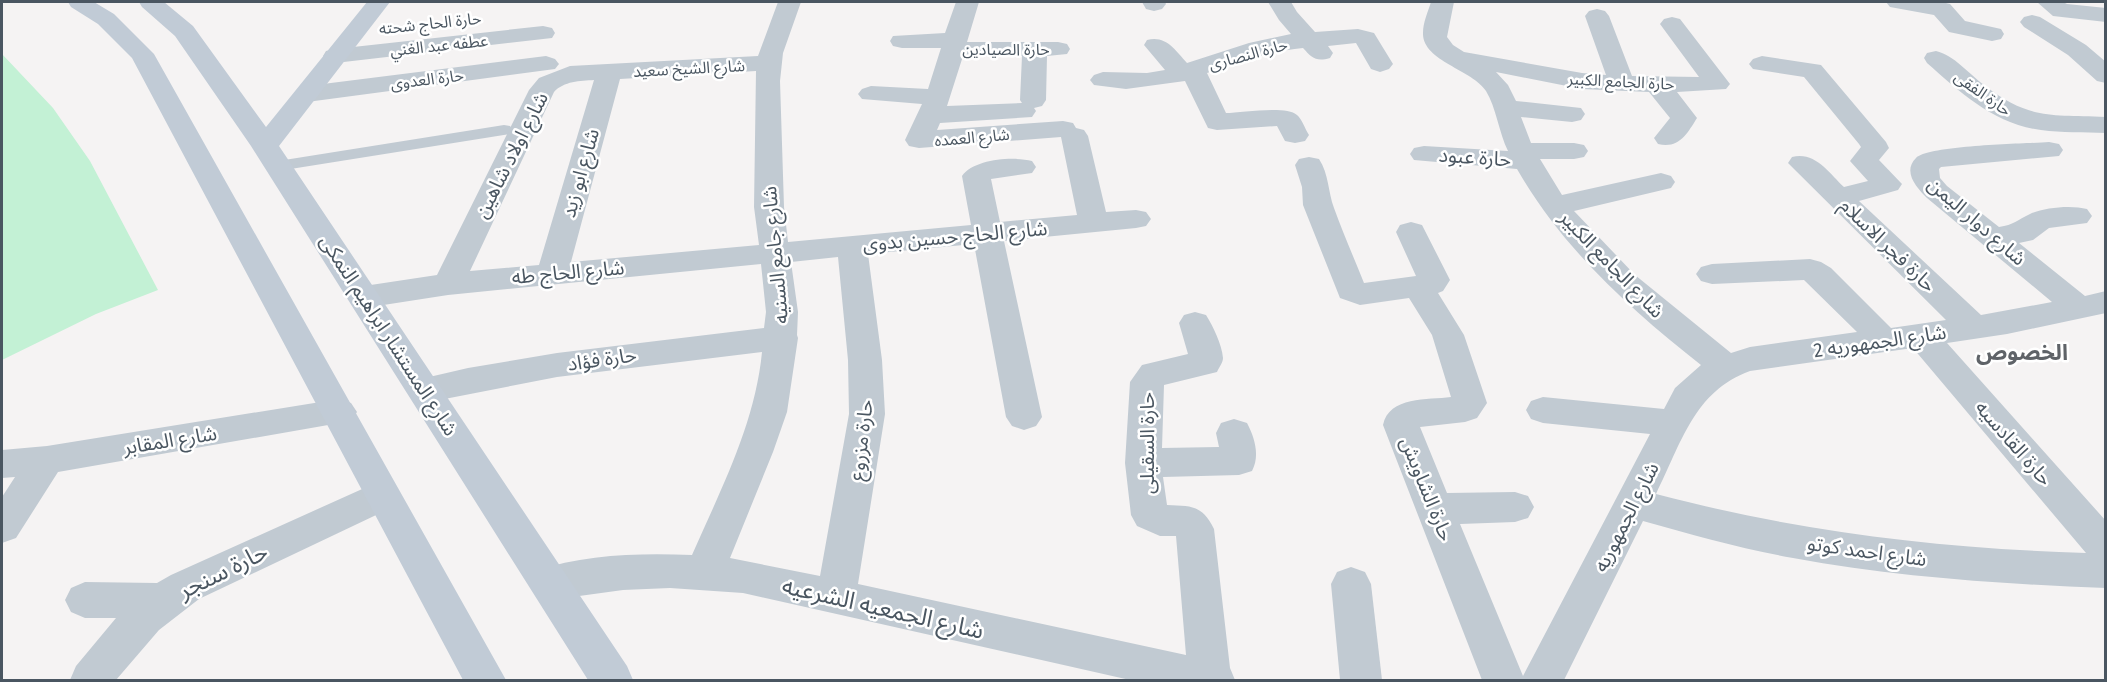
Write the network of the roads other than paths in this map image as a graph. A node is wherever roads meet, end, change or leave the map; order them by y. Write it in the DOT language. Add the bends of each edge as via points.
graph roads {
  1 [pos="79,2"];
  2 [pos="150,2"];
  3 [pos="379,2"];
  4 [pos="789,2"];
  5 [pos="967,2"];
  6 [pos="1280,2"];
  7 [pos="1442,2"];
  8 [pos="1898,2"];
  9 [pos="2049,2"];
  10 [pos="2106,15"];
  11 [pos="1597,16"];
  12 [pos="2032,22"];
  13 [pos="541,23"];
  14 [pos="1672,24"];
  15 [pos="356,31"];
  16 [pos="1992,34"];
  17 [pos="902,41"];
  18 [pos="955,45"];
  19 [pos="1156,45"];
  20 [pos="1308,51"];
  21 [pos="335,56"];
  22 [pos="1452,56"];
  23 [pos="1936,58"];
  24 [pos="769,63"];
  25 [pos="546,64"];
  26 [pos="1380,64"];
  27 [pos="1762,64"];
  28 [pos="609,72"];
  29 [pos="1188,72"];
  30 [pos="2106,76"];
  31 [pos="1103,80"];
  32 [pos="1622,83"];
  33 [pos="1657,85"];
  34 [pos="308,94"];
  35 [pos="871,94"];
  36 [pos="934,106"];
  37 [pos="1505,108"];
  38 [pos="1572,114"];
  39 [pos="2106,125"];
  40 [pos="504,130"];
  41 [pos="1295,135"];
  42 [pos="1668,138"];
  43 [pos="2049,150"];
  44 [pos="1574,152"];
  45 [pos="1424,154"];
  46 [pos="272,156"];
  47 [pos="1524,156"];
  48 [pos="1802,163"];
  49 [pos="1309,165"];
  50 [pos="1022,167"];
  51 [pos="1661,182"];
  52 [pos="1838,198"];
  53 [pos="1555,206"];
  54 [pos="2077,216"];
  55 [pos="1136,219"];
  56 [pos="1094,223"];
  57 [pos="1411,232"];
  58 [pos="987,233"];
  59 [pos="1994,238"];
  60 [pos="852,245"];
  61 [pos="774,253"];
  62 [pos="552,273"];
  63 [pos="1712,274"];
  64 [pos="448,284"];
  65 [pos="1418,286"];
  66 [pos="364,297"];
  67 [pos="2094,310"];
  68 [pos="1195,323"];
  69 [pos="1974,328"];
  70 [pos="1922,336"];
  71 [pos="782,338"];
  72 [pos="1885,341"];
  73 [pos="1725,366"];
  74 [pos="424,390"];
  75 [pos="1543,410"];
  76 [pos="339,412"];
  77 [pos="1024,417"];
  78 [pos="1674,423"];
  79 [pos="1234,433"];
  80 [pos="47,460"];
  81 [pos="1143,463"];
  82 [pos="2,464"];
  83 [pos="380,496"];
  84 [pos="1632,503"];
  85 [pos="1515,507"];
  86 [pos="1435,509"];
  87 [pos="2,527"];
  88 [pos="2106,549"];
  89 [pos="705,571"];
  90 [pos="2106,571"];
  91 [pos="550,583"];
  92 [pos="1351,584"];
  93 [pos="836,598"];
  94 [pos="86,600"];
  95 [pos="161,601"];
  96 [pos="1195,679"];
  97 [pos="91,681"];
  98 [pos="485,681"];
  99 [pos="612,681"];
  100 [pos="1361,681"];
  101 [pos="1503,681"];
  102 [pos="1542,681"];
  1 -- 76 [label="main road" via="106,19 142,54"];
  2 -- 46 [label="main road, شارع المستشار ابراهيم النمكى" via="184,31"];
  3 -- 15 [label="main road"];
  4 -- 24 [label="street, شارع جامع السنيه"];
  5 -- 18 [label="street, شارع العمده"];
  6 -- 20 [label="street"];
  7 -- 22 [label="street, شارع الجامع الكبير" via="1435,35 1442,49"];
  8 -- 16 [label="street" via="1942,9 1957,27"];
  9 -- 10 [label="street" via="2061,11"];
  11 -- 32 [label="street"];
  12 -- 30 [label="street" via="2077,50"];
  13 -- 15 [label="street, حارة الحاج شحته"];
  13 -- 21 [label="street, عطفه عبد الغني"];
  14 -- 33 [label="street, حارة الجامع الكبير" via="1717,84"];
  15 -- 21 [label="main road"];
  17 -- 18 [label="street, حارة الصيادين"];
  18 -- 36 [label="street, شارع العمده"];
  18 -- 36 [label="street, حارة الصيادين" via="1047,49 1028,105"];
  19 -- 29 [label="street"];
  20 -- 26 [label="street, حارة النصارى" via="1360,36 1366,39"];
  20 -- 29 [label="street, حارة النصارى" via="1261,47"];
  21 -- 34 [label="main road"];
  22 -- 32 [label="street, حارة الجامع الكبير" via="1564,79"];
  22 -- 37 [label="street, شارع الجامع الكبير" via="1486,76 1495,85"];
  23 -- 39 [label="street, حارة الفقى" via="2003,110 2018,117"];
  24 -- 28 [label="street, شارع الشيخ سعيد"];
  24 -- 61 [label="street, شارع جامع السنيه" via="768,186"];
  25 -- 34 [label="street, حارة العدوى"];
  27 -- 52 [label="street" via="1812,70 1872,142 1875,148 1864,161 1888,184"];
  28 -- 62 [label="street, شارع ابو زيد"];
  28 -- 64 [label="street, شارع اولاد شاهين" via="570,74 548,83 542,90"];
  29 -- 31 [label="street, حارة النصارى" via="1145,82"];
  29 -- 41 [label="street" via="1217,122 1283,118"];
  32 -- 33 [label="street, حارة الجامع الكبير"];
  33 -- 42 [label="street" via="1684,118"];
  34 -- 46 [label="main road"];
  35 -- 36 [label="street"];
  36 -- 56 [label="street, شارع العمده" via="919,140 1068,133"];
  37 -- 38 [label="street"];
  37 -- 47 [label="street, شارع الجامع الكبير"];
  40 -- 46 [label="lane"];
  43 -- 59 [label="street, شارع دوار اليمن" via="1950,157 1926,164 1923,172 1927,182"];
  44 -- 47 [label="street, حارة عبود"];
  45 -- 47 [label="street, حارة عبود"];
  46 -- 66 [label="main road, شارع المستشار ابراهيم النمكى"];
  47 -- 53 [label="street, شارع الجامع الكبير"];
  48 -- 52 [label="street, حارة فجر الاسلام"];
  49 -- 65 [label="street" via="1318,206 1351,290 1360,294"];
  50 -- 58 [label="street" via="976,176"];
  51 -- 53 [label="street"];
  52 -- 69 [label="street, حارة فجر الاسلام"];
  53 -- 73 [label="street, شارع الجامع الكبير" via="1618,276"];
  54 -- 59 [label="street" via="2041,220 2022,233"];
  55 -- 56 [label="street, شارع الحاج حسين بدوى"];
  56 -- 58 [label="street, شارع الحاج حسين بدوى"];
  57 -- 65 [label="street" via="1434,280 1432,284"];
  58 -- 60 [label="street, شارع الحاج حسين بدوى"];
  58 -- 77 [label="street"];
  59 -- 67 [label="street, شارع دوار اليمن"];
  60 -- 61 [label="street, شارع الحاج حسين بدوى"];
  60 -- 93 [label="street, حارة مزروع" via="867,414"];
  61 -- 62 [label="street, شارع الحاج طه"];
  61 -- 71 [label="street, شارع جامع السنيه" via="781,287"];
  62 -- 64 [label="street, شارع الحاج طه"];
  63 -- 72 [label="street" via="1810,269"];
  64 -- 66 [label="street, شارع الحاج طه"];
  65 -- 86 [label="street, حارة الشاويش" via="1448,335 1470,403 1465,409 1408,415 1401,422"];
  66 -- 74 [label="main road, شارع المستشار ابراهيم النمكى"];
  67 -- 69 [label="street, شارع الجمهوريه 2"];
  68 -- 81 [label="street, حارة السقيلى" via="1205,363 1154,374 1147,382"];
  69 -- 70 [label="street, شارع الجمهوريه 2"];
  70 -- 72 [label="street, شارع الجمهوريه 2"];
  70 -- 88 [label="street, حارة القادسيه"];
  71 -- 74 [label="street, حارة فؤاد" via="554,365"];
  71 -- 89 [label="street, شارع جامع السنيه" via="769,412"];
  72 -- 73 [label="street, شارع الجمهوريه 2" via="1750,359"];
  73 -- 78 [label="street, شارع الجمهوريه" via="1702,380 1687,397"];
  74 -- 91 [label="main road, شارع المستشار ابراهيم النمكى"];
  75 -- 78 [label="street"];
  76 -- 80 [label="street, شارع المقابر"];
  76 -- 83 [label="main road"];
  78 -- 84 [label="street, شارع الجمهوريه"];
  79 -- 81 [label="street" via="1239,461"];
  80 -- 82 [label="street, شارع المقابر"];
  80 -- 87 [label="street"];
  81 -- 96 [label="street, حارة السقيلى" via="1150,515 1160,520 1188,521 1195,529"];
  83 -- 95 [label="street, حارة سنجر"];
  83 -- 98 [label="main road"];
  84 -- 90 [label="street, شارع احمد كوتو" via="1748,533 1842,549 1938,561"];
  84 -- 102 [label="street, شارع الجمهوريه"];
  85 -- 86 [label="street"];
  86 -- 101 [label="street, حارة الشاويش"];
  89 -- 91 [label="street, شارع الجمعيه الشرعيه" via="602,573"];
  89 -- 93 [label="street, شارع الجمعيه الشرعيه"];
  91 -- 99 [label="main road, شارع المستشار ابراهيم النمكى"];
  92 -- 100 [label="street"];
  93 -- 96 [label="street, شارع الجمعيه الشرعيه"];
  94 -- 95 [label="street"];
  95 -- 97 [label="street, حارة سنجر" via="133,626"];
}
